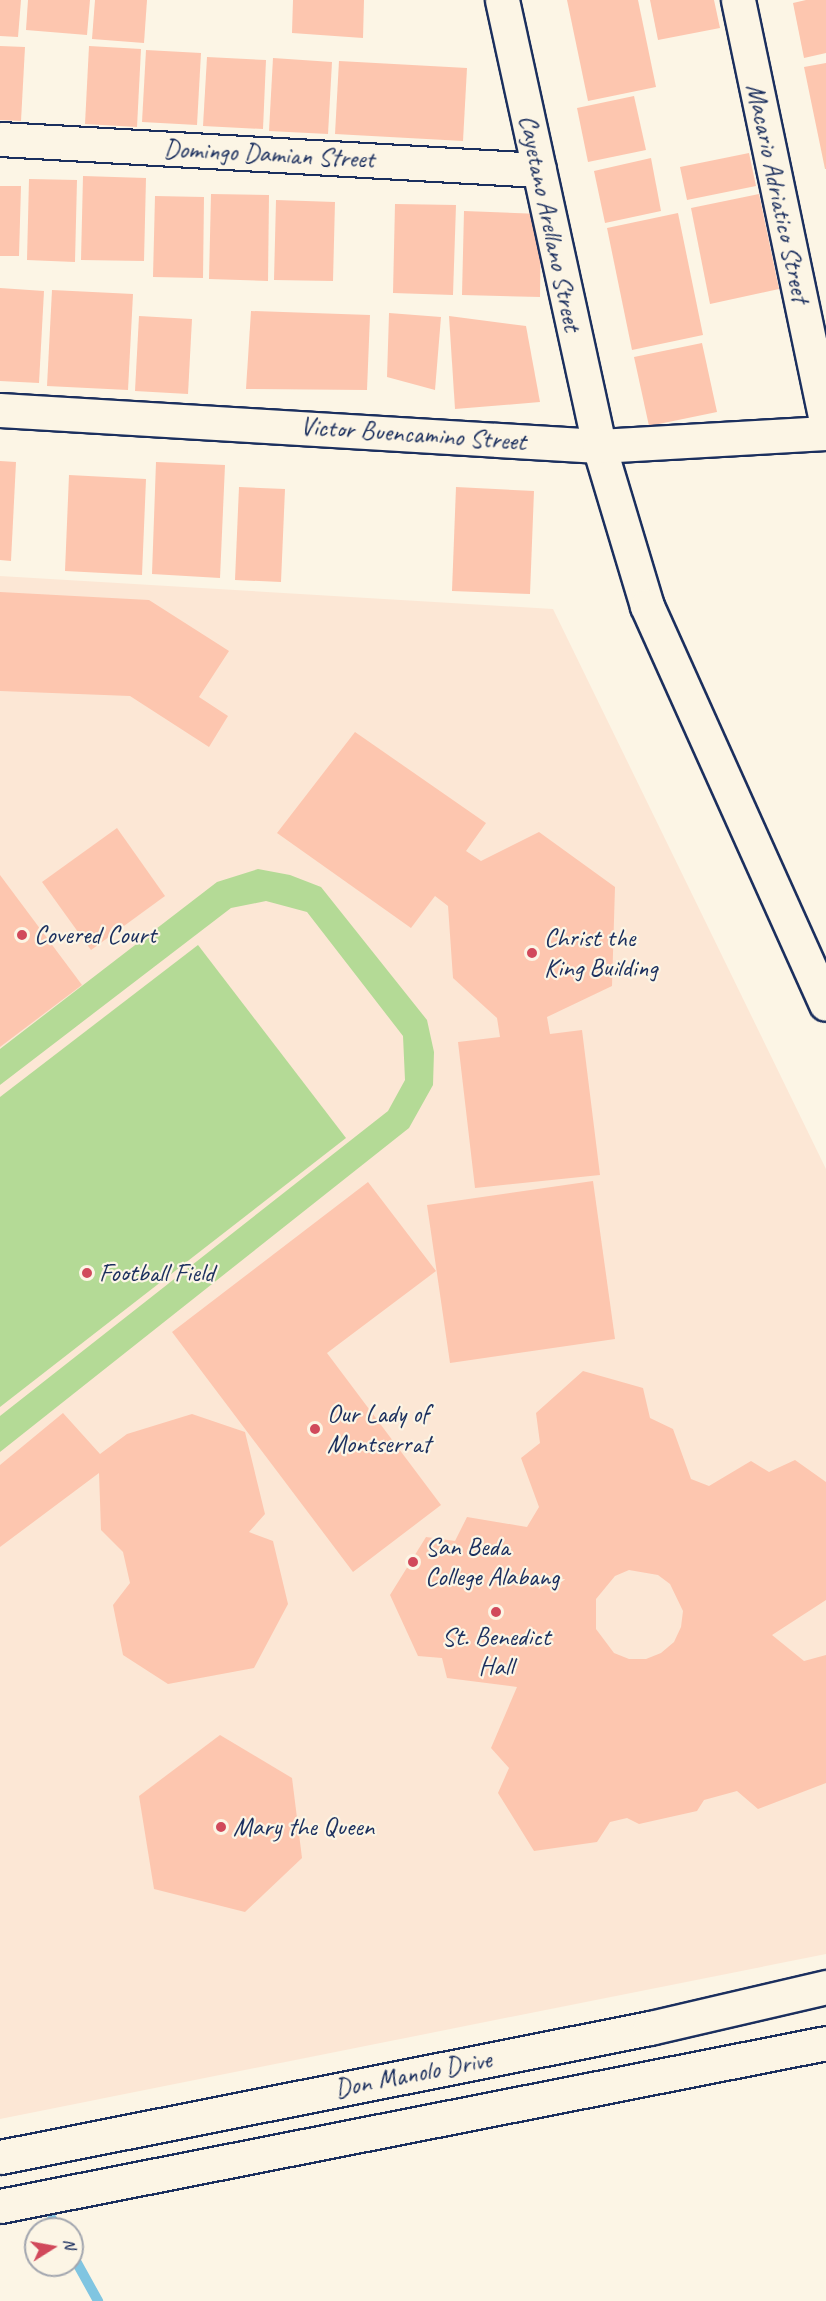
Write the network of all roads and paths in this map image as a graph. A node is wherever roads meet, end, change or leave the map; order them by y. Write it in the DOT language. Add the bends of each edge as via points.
graph roads {
  1 [pos="502,0"];
  2 [pos="738,0"];
  3 [pos="0,139"];
  4 [pos="539,170"];
  5 [pos="0,410"];
  6 [pos="826,420"];
  7 [pos="826,433"];
  8 [pos="599,446"];
  9 [pos="826,1004"];
  10 [pos="826,1988"];
  11 [pos="826,2043"];
  12 [pos="409,2075"];
  13 [pos="421,2124"];
  14 [pos="0,2157"];
  15 [pos="0,2206"];
  1 -- 4 [label="street, Cayetano Arellano Street"];
  2 -- 6 [label="street, Macario Adriatico Street"];
  3 -- 4 [label="street, Domingo Damian Street"];
  4 -- 8 [label="street, Cayetano Arellano Street"];
  5 -- 8 [label="street, Victor Buencamino Street"];
  7 -- 8 [label="street, Victor Buencamino Street"];
  8 -- 9 [label="street, Cayetano Arellano Street" via="647,606"];
  10 -- 12 [label="street, Don Manolo Drive" via="650,2028"];
  11 -- 13 [label="street, Don Manolo Drive"];
  12 -- 13 [label="street"];
  12 -- 14 [label="street, Don Manolo Drive"];
  13 -- 15 [label="street, Don Manolo Drive"];
}
